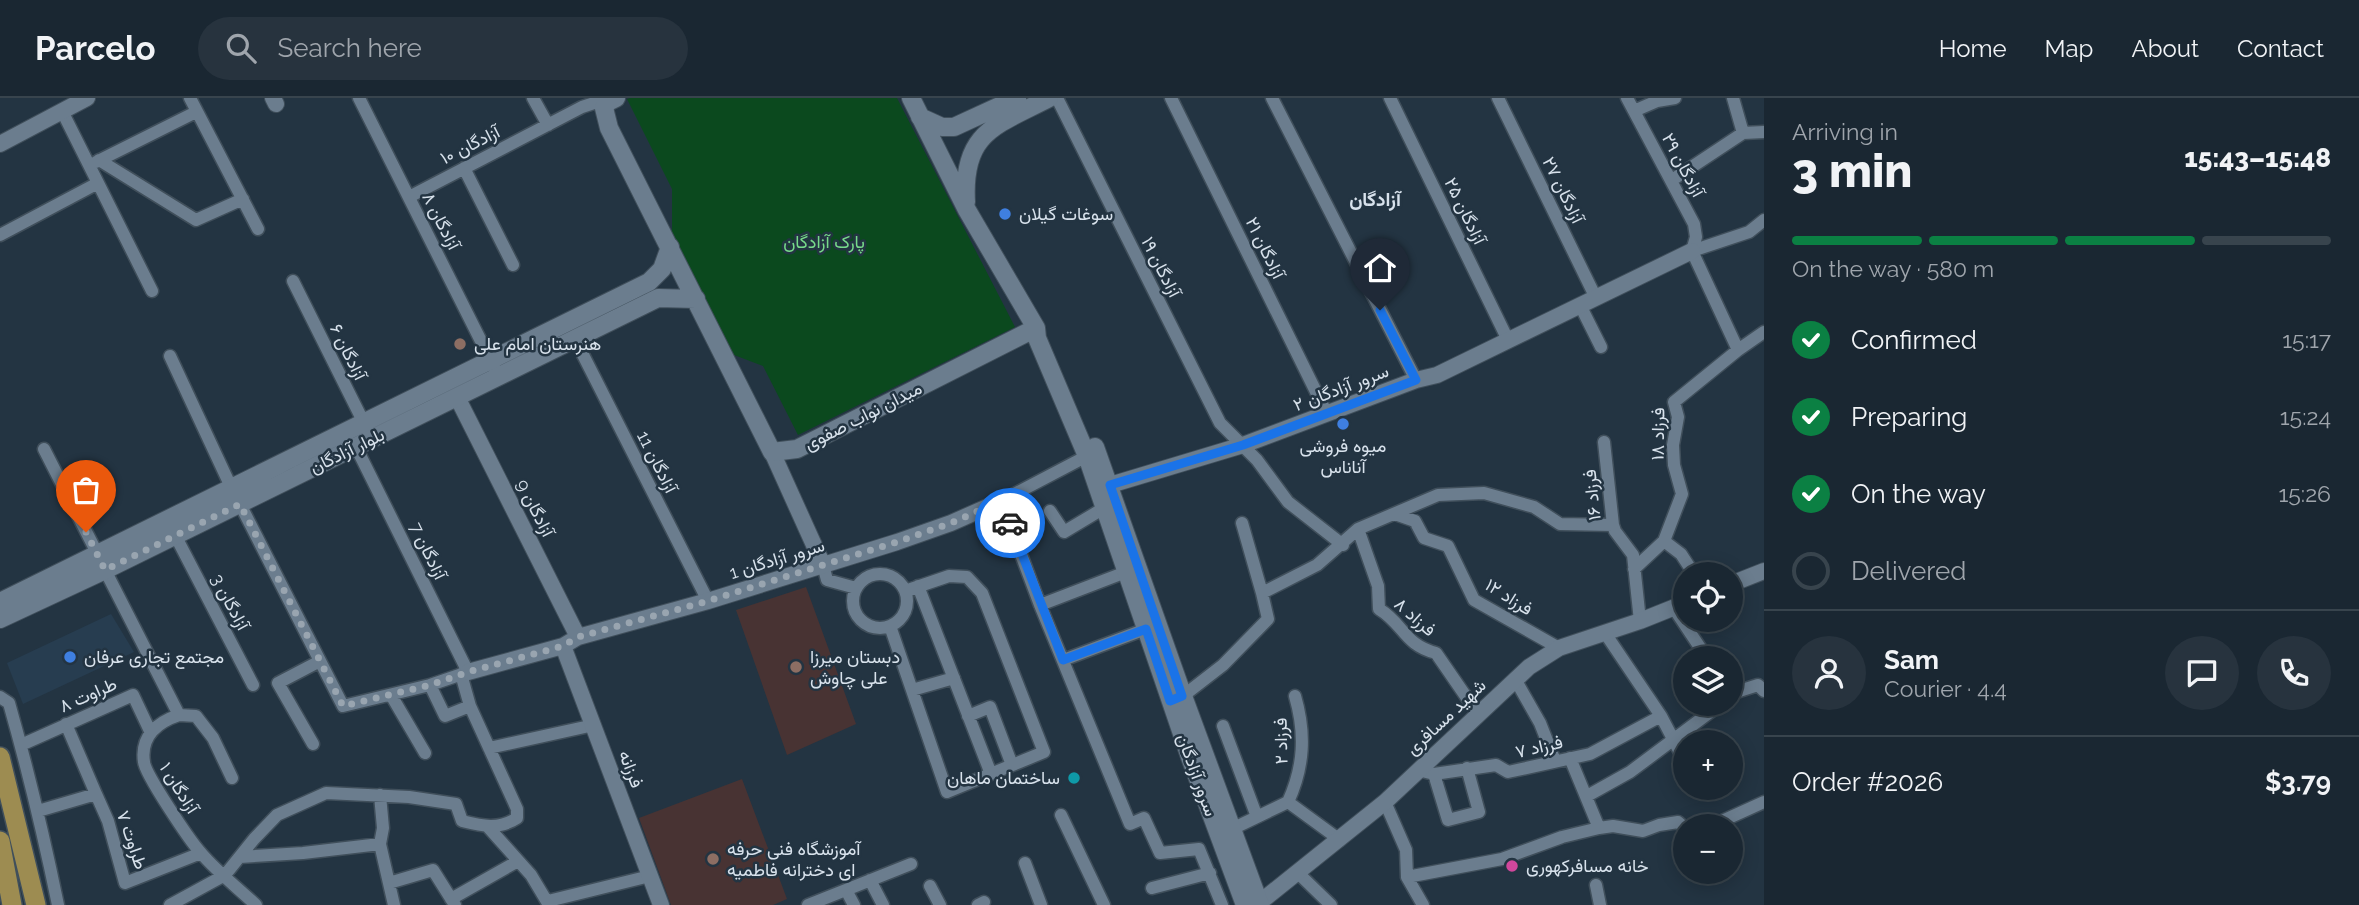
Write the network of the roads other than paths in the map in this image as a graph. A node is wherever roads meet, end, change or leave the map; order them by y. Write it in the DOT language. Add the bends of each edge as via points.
graph roads {
  1 [pos="87,98"];
  2 [pos="190,98"];
  3 [pos="359,98"];
  4 [pos="533,98"];
  5 [pos="609,98"];
  6 [pos="615,98"];
  7 [pos="911,98"];
  8 [pos="1017,98"];
  9 [pos="1049,98"];
  10 [pos="1057,98"];
  11 [pos="1171,98"];
  12 [pos="1272,98"];
  13 [pos="1390,98"];
  14 [pos="1498,98"];
  15 [pos="1628,98"];
  16 [pos="1675,98"];
  17 [pos="1733,98"];
  18 [pos="582,107"];
  19 [pos="62,111"];
  20 [pos="1634,111"];
  21 [pos="196,112"];
  22 [pos="920,117"];
  23 [pos="548,125"];
  24 [pos="980,126"];
  25 [pos="609,128"];
  26 [pos="1764,132"];
  27 [pos="1743,134"];
  28 [pos="0,144"];
  29 [pos="94,163"];
  30 [pos="464,169"];
  31 [pos="1672,180"];
  32 [pos="98,183"];
  33 [pos="409,197"];
  34 [pos="243,199"];
  35 [pos="967,210"];
  36 [pos="1764,220"];
  37 [pos="258,229"];
  38 [pos="0,235"];
  39 [pos="670,247"];
  40 [pos="1692,251"];
  41 [pos="513,265"];
  42 [pos="293,281"];
  43 [pos="649,282"];
  44 [pos="152,290"];
  45 [pos="658,298"];
  46 [pos="1596,298"];
  47 [pos="696,299"];
  48 [pos="1580,305"];
  49 [pos="1040,330"];
  50 [pos="1764,332"];
  51 [pos="575,339"];
  52 [pos="1508,340"];
  53 [pos="1601,347"];
  54 [pos="1738,350"];
  55 [pos="170,356"];
  56 [pos="491,360"];
  57 [pos="499,376"];
  58 [pos="1416,380"];
  59 [pos="457,397"];
  60 [pos="1327,414"];
  61 [pos="363,422"];
  62 [pos="1604,442"];
  63 [pos="364,443"];
  64 [pos="1243,445"];
  65 [pos="44,449"];
  66 [pos="772,452"];
  67 [pos="1087,456"];
  68 [pos="1110,485"];
  69 [pos="231,487"];
  70 [pos="1001,501"];
  71 [pos="240,504"];
  72 [pos="1104,508"];
  73 [pos="1049,511"];
  74 [pos="1395,514"];
  75 [pos="1242,523"];
  76 [pos="1613,525"];
  77 [pos="1358,529"];
  78 [pos="175,536"];
  79 [pos="1664,541"];
  80 [pos="1343,545"];
  81 [pos="97,553"];
  82 [pos="1686,562"];
  83 [pos="822,565"];
  84 [pos="1634,569"];
  85 [pos="105,570"];
  86 [pos="1764,571"];
  87 [pos="1126,572"];
  88 [pos="1743,579"];
  89 [pos="918,586"];
  90 [pos="856,588"];
  91 [pos="905,590"];
  92 [pos="1262,593"];
  93 [pos="708,601"];
  94 [pos="0,602"];
  95 [pos="1040,605"];
  96 [pos="1673,607"];
  97 [pos="0,619"];
  98 [pos="1640,621"];
  99 [pos="890,626"];
  100 [pos="1146,629"];
  101 [pos="1605,633"];
  102 [pos="578,637"];
  103 [pos="563,646"];
  104 [pos="1559,648"];
  105 [pos="1063,660"];
  106 [pos="320,662"];
  107 [pos="465,673"];
  108 [pos="954,678"];
  109 [pos="1515,678"];
  110 [pos="253,684"];
  111 [pos="430,685"];
  112 [pos="1743,689"];
  113 [pos="912,690"];
  114 [pos="1764,691"];
  115 [pos="391,695"];
  116 [pos="1295,696"];
  117 [pos="0,697"];
  118 [pos="1176,698"];
  119 [pos="470,706"];
  120 [pos="1478,714"];
  121 [pos="179,715"];
  122 [pos="968,716"];
  123 [pos="1661,716"];
  124 [pos="1705,716"];
  125 [pos="66,724"];
  126 [pos="594,725"];
  127 [pos="1223,726"];
  128 [pos="1687,730"];
  129 [pos="150,731"];
  130 [pos="1673,741"];
  131 [pos="313,744"];
  132 [pos="21,745"];
  133 [pos="489,748"];
  134 [pos="425,753"];
  135 [pos="0,757"];
  136 [pos="1570,758"];
  137 [pos="1555,761"];
  138 [pos="1012,765"];
  139 [pos="1467,768"];
  140 [pos="1426,772"];
  141 [pos="991,774"];
  142 [pos="232,778"];
  143 [pos="96,794"];
  144 [pos="380,795"];
  145 [pos="1587,796"];
  146 [pos="1288,802"];
  147 [pos="1385,802"];
  148 [pos="1764,802"];
  149 [pos="38,811"];
  150 [pos="1736,814"];
  151 [pos="1061,815"];
  152 [pos="1257,817"];
  153 [pos="1673,823"];
  154 [pos="488,827"];
  155 [pos="1599,828"];
  156 [pos="1232,829"];
  157 [pos="1340,840"];
  158 [pos="0,841"];
  159 [pos="380,844"];
  160 [pos="201,853"];
  161 [pos="240,857"];
  162 [pos="519,861"];
  163 [pos="1025,863"];
  164 [pos="911,864"];
  165 [pos="3,868"];
  166 [pos="1210,873"];
  167 [pos="1298,873"];
  168 [pos="225,875"];
  169 [pos="650,876"];
  170 [pos="1407,877"];
  171 [pos="870,880"];
  172 [pos="389,883"];
  173 [pos="1597,885"];
  174 [pos="930,886"];
  175 [pos="1152,888"];
  176 [pos="846,890"];
  177 [pos="453,902"];
  178 [pos="549,903"];
  179 [pos="1255,904"];
  180 [pos="12,905"];
  181 [pos="36,905"];
  182 [pos="58,905"];
  183 [pos="170,905"];
  184 [pos="256,905"];
  185 [pos="394,905"];
  186 [pos="661,905"];
  187 [pos="808,905"];
  188 [pos="854,905"];
  189 [pos="883,905"];
  190 [pos="940,905"];
  191 [pos="1041,905"];
  192 [pos="1104,905"];
  193 [pos="1222,905"];
  194 [pos="1331,905"];
  195 [pos="1423,905"];
  196 [pos="1600,905"];
  1 -- 19 [label="street"];
  2 -- 21 [label="street"];
  3 -- 33 [label="street, آزادگان ۸"];
  4 -- 23 [label="street"];
  5 -- 18 [label="street, آزادگان ۱۰"];
  6 -- 25 [label="main road" via="604,108"];
  7 -- 22 [label="main road"];
  8 -- 24 [label="main road"];
  9 -- 24 [label="main road" via="992,127"];
  10 -- 64 [label="street, آزادگان ۱۹" via="1220,423"];
  11 -- 60 [label="street, آزادگان ۲۱"];
  12 -- 58 [label="street"];
  13 -- 52 [label="street, آزادگان ۲۵"];
  14 -- 46 [label="street, آزادگان ۲۷"];
  15 -- 20 [label="street, آزادگان ۲۹"];
  16 -- 20 [label="street"];
  17 -- 27 [label="street"];
  18 -- 23 [label="street, آزادگان ۱۰"];
  18 -- 25 [label="street" via="590,108"];
  19 -- 28 [label="street"];
  19 -- 29 [label="street"];
  20 -- 31 [label="street, آزادگان ۲۹"];
  21 -- 29 [label="street"];
  21 -- 34 [label="street"];
  22 -- 24 [label="main road" via="942,127"];
  22 -- 35 [label="main road"];
  23 -- 30 [label="street, آزادگان ۱۰"];
  24 -- 35 [label="main road" via="965,184"];
  25 -- 39 [label="main road"];
  26 -- 27 [label="street"];
  27 -- 31 [label="street"];
  29 -- 32 [label="street"];
  29 -- 34 [label="street" via="196,220"];
  30 -- 33 [label="street, آزادگان ۱۰"];
  30 -- 41 [label="street"];
  31 -- 40 [label="street, آزادگان ۲۹" via="1694,223"];
  32 -- 38 [label="street"];
  32 -- 44 [label="street"];
  33 -- 56 [label="street, آزادگان ۸"];
  34 -- 37 [label="street"];
  35 -- 49 [label="main road"];
  36 -- 40 [label="street" via="1749,232"];
  39 -- 43 [label="main road" via="662,269"];
  39 -- 47 [label="main road"];
  40 -- 46 [label="street, سرور آزادگان ۲"];
  40 -- 54 [label="street"];
  42 -- 61 [label="street, آزادگان ۶"];
  43 -- 45 [label="main road" via="659,287"];
  43 -- 56 [label="main road, بلوار آزادگان"];
  45 -- 47 [label="main road, بلوار آزادگان"];
  45 -- 51 [label="main road, بلوار آزادگان"];
  46 -- 48 [label="street, سرور آزادگان ۲"];
  47 -- 66 [label="main road"];
  48 -- 52 [label="street, سرور آزادگان ۲"];
  48 -- 53 [label="street"];
  49 -- 66 [label="main road, میدان نواب صفوی" via="797,449"];
  49 -- 67 [label="main road, سرور آزادگان" via="1037,338"];
  49 -- 68 [label="main road, سرور آزادگان" via="1077,401"];
  50 -- 54 [label="street"];
  51 -- 57 [label="main road, بلوار آزادگان"];
  51 -- 93 [label="street, آزادگان 11"];
  52 -- 58 [label="street, سرور آزادگان ۲" via="1437,375"];
  54 -- 79 [label="street, فرزاد ۱۸" via="1674,402 1678,417 1674,466 1682,494"];
  55 -- 69 [label="street"];
  56 -- 57 [label="street, آزادگان ۸"];
  56 -- 61 [label="main road, بلوار آزادگان"];
  57 -- 59 [label="main road, بلوار آزادگان"];
  58 -- 60 [label="street, سرور آزادگان ۲"];
  59 -- 63 [label="main road, بلوار آزادگان"];
  59 -- 102 [label="street, آزادگان 9"];
  60 -- 64 [label="street, سرور آزادگان ۲"];
  61 -- 63 [label="street, آزادگان ۶"];
  61 -- 69 [label="main road, بلوار آزادگان"];
  62 -- 76 [label="street, فرزاد ۱۶"];
  63 -- 71 [label="main road, بلوار آزادگان"];
  63 -- 107 [label="street, آزادگان 7"];
  64 -- 68 [label="street, سرور آزادگان ۲"];
  64 -- 80 [label="street, آزادگان ۱۹" via="1288,502"];
  65 -- 81 [label="street"];
  66 -- 83 [label="street"];
  67 -- 70 [label="street, سرور آزادگان 1"];
  67 -- 72 [label="main road, سرور آزادگان"];
  68 -- 118 [label="main road, سرور آزادگان"];
  69 -- 71 [label="main road"];
  69 -- 81 [label="main road, بلوار آزادگان"];
  70 -- 83 [label="street, سرور آزادگان 1" via="951,523"];
  70 -- 95 [label="street"];
  71 -- 78 [label="main road, بلوار آزادگان"];
  71 -- 106 [label="street"];
  72 -- 73 [label="street" via="1064,532"];
  72 -- 87 [label="main road, سرور آزادگان"];
  74 -- 76 [label="street" via="1438,495 1484,493 1534,507 1560,524"];
  74 -- 77 [label="street"];
  74 -- 104 [label="street, فرزاد ۱۲" via="1415,521 1424,538 1448,546 1474,600"];
  75 -- 92 [label="street"];
  76 -- 84 [label="street, فرزاد ۱۶" via="1633,555"];
  77 -- 80 [label="street"];
  77 -- 120 [label="street, فرزاد ۸" via="1378,586 1379,609 1421,649 1436,653"];
  78 -- 85 [label="main road, بلوار آزادگان"];
  78 -- 110 [label="street, آزادگان 3"];
  79 -- 82 [label="street"];
  79 -- 84 [label="street"];
  80 -- 92 [label="street" via="1318,565"];
  81 -- 85 [label="main road"];
  81 -- 94 [label="main road, بلوار آزادگان"];
  83 -- 90 [label="street" via="827,580"];
  83 -- 93 [label="street, سرور آزادگان 1"];
  84 -- 98 [label="street, فرزاد ۱۶"];
  85 -- 97 [label="main road, بلوار آزادگان"];
  85 -- 121 [label="street"];
  86 -- 88 [label="street"];
  87 -- 95 [label="street"];
  87 -- 100 [label="main road, سرور آزادگان"];
  89 -- 91 [label="street"];
  89 -- 108 [label="street"];
  89 -- 138 [label="street" via="949,576 967,577 982,593 1044,752"];
  90 -- 91 [label="street" via="878,574 894,578"];
  90 -- 99 [label="street" via="858,615 872,626"];
  91 -- 99 [label="street" via="906,607"];
  92 -- 118 [label="street" via="1268,619 1223,665"];
  93 -- 102 [label="street, سرور آزادگان 1"];
  95 -- 105 [label="street"];
  96 -- 98 [label="street, شهید مسافری"];
  98 -- 101 [label="street, شهید مسافری"];
  99 -- 113 [label="street"];
  100 -- 105 [label="street"];
  100 -- 118 [label="main road, سرور آزادگان"];
  101 -- 104 [label="street, شهید مسافری"];
  101 -- 123 [label="street"];
  102 -- 103 [label="street, سرور آزادگان 1"];
  103 -- 107 [label="street, سرور آزادگان 1"];
  103 -- 126 [label="street, فرزانه"];
  104 -- 109 [label="street, شهید مسافری"];
  105 -- 166 [label="street" via="1130,824 1144,818 1160,853 1199,849"];
  106 -- 115 [label="street" via="343,706"];
  106 -- 131 [label="street" via="278,683"];
  107 -- 111 [label="street"];
  107 -- 119 [label="street, آزادگان 7"];
  108 -- 113 [label="street"];
  108 -- 122 [label="street"];
  109 -- 120 [label="street, شهید مسافری"];
  109 -- 137 [label="street"];
  111 -- 115 [label="street"];
  111 -- 119 [label="street" via="445,716"];
  112 -- 114 [label="street" via="1758,685"];
  113 -- 141 [label="street" via="947,792"];
  115 -- 134 [label="street"];
  116 -- 146 [label="street, فرزاد ۲" via="1302,740 1299,778"];
  117 -- 132 [label="street" via="9,703"];
  118 -- 156 [label="main road, سرور آزادگان"];
  118 -- 179 [label="main road, سرور آزادگان"];
  119 -- 133 [label="street, آزادگان 7"];
  120 -- 140 [label="street, شهید مسافری"];
  121 -- 129 [label="street"];
  121 -- 142 [label="street" via="196,716 214,738"];
  122 -- 138 [label="street" via="990,707"];
  122 -- 141 [label="street"];
  123 -- 130 [label="street"];
  123 -- 136 [label="street, فرزاد ۷" via="1590,754"];
  124 -- 128 [label="street"];
  125 -- 129 [label="street, طراوت ۸" via="133,695"];
  125 -- 132 [label="street, طراوت ۸"];
  125 -- 143 [label="street"];
  126 -- 133 [label="street"];
  126 -- 169 [label="street, فرزانه"];
  127 -- 152 [label="street"];
  129 -- 160 [label="street, آزادگان ۱" via="144,762"];
  130 -- 145 [label="street"];
  132 -- 149 [label="street"];
  133 -- 154 [label="street, آزادگان 7" via="517,818"];
  135 -- 181 [label="main road"];
  136 -- 137 [label="street, فرزاد ۷"];
  136 -- 145 [label="street"];
  137 -- 139 [label="street, فرزاد ۷" via="1508,772 1496,765"];
  138 -- 141 [label="street"];
  139 -- 140 [label="street, فرزاد ۷"];
  139 -- 140 [label="street" via="1479,812 1448,820"];
  140 -- 147 [label="street, شهید مسافری"];
  143 -- 149 [label="street, طراوت ۷"];
  143 -- 160 [label="street, طراوت ۷" via="125,883"];
  144 -- 154 [label="street" via="456,804 462,821"];
  144 -- 159 [label="street"];
  144 -- 161 [label="street" via="326,793 302,803 277,815"];
  145 -- 155 [label="street"];
  146 -- 152 [label="street"];
  146 -- 157 [label="street"];
  147 -- 157 [label="street, شهید مسافری"];
  147 -- 170 [label="street" via="1406,850"];
  148 -- 150 [label="street"];
  149 -- 182 [label="street"];
  151 -- 192 [label="street"];
  152 -- 156 [label="street"];
  153 -- 155 [label="street" via="1643,831"];
  154 -- 162 [label="street"];
  155 -- 170 [label="street" via="1502,859"];
  156 -- 179 [label="main road, سرور آزادگان"];
  157 -- 167 [label="street, شهید مسافری"];
  158 -- 165 [label="main road"];
  159 -- 161 [label="street"];
  159 -- 172 [label="street"];
  160 -- 168 [label="street, آزادگان ۱"];
  161 -- 168 [label="street"];
  162 -- 177 [label="street"];
  162 -- 178 [label="street"];
  163 -- 191 [label="street"];
  164 -- 171 [label="street"];
  165 -- 180 [label="main road"];
  166 -- 175 [label="street"];
  166 -- 193 [label="street"];
  167 -- 179 [label="street, شهید مسافری"];
  167 -- 194 [label="street"];
  168 -- 183 [label="street"];
  168 -- 184 [label="street, آزادگان ۱"];
  169 -- 178 [label="street"];
  169 -- 186 [label="street, فرزانه"];
  170 -- 195 [label="street"];
  171 -- 176 [label="street"];
  171 -- 189 [label="street"];
  172 -- 177 [label="street" via="433,870"];
  172 -- 185 [label="street"];
  173 -- 196 [label="street"];
  174 -- 190 [label="street"];
  176 -- 187 [label="street"];
  176 -- 188 [label="street"];
}
